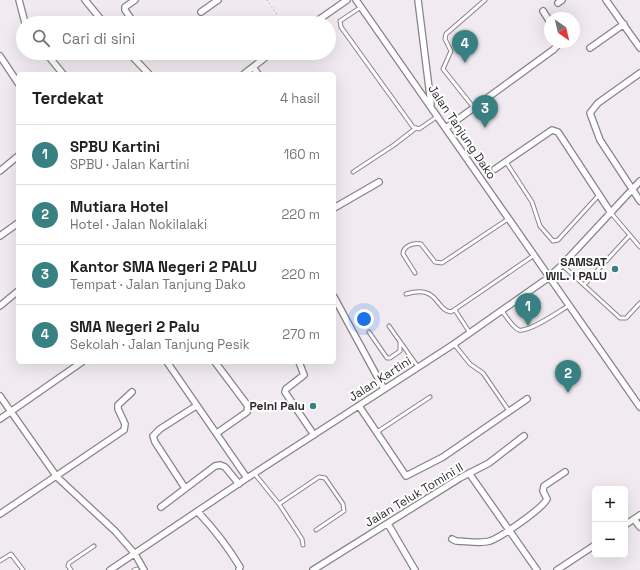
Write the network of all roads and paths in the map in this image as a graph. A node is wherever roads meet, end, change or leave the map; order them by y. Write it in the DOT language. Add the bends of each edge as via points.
graph roads {
  1 [pos="19,0"];
  2 [pos="85,0"];
  3 [pos="134,0"];
  4 [pos="218,0"];
  5 [pos="267,0"];
  6 [pos="347,0"];
  7 [pos="356,0"];
  8 [pos="418,0"];
  9 [pos="485,0"];
  10 [pos="606,0"];
  11 [pos="361,7"];
  12 [pos="201,12"];
  13 [pos="23,16"];
  14 [pos="98,16"];
  15 [pos="129,16"];
  16 [pos="278,16"];
  17 [pos="324,16"];
  18 [pos="624,24"];
  19 [pos="556,48"];
  20 [pos="590,48"];
  21 [pos="640,48"];
  22 [pos="0,56"];
  23 [pos="52,60"];
  24 [pos="136,60"];
  25 [pos="259,60"];
  26 [pos="252,67"];
  27 [pos="61,72"];
  28 [pos="147,72"];
  29 [pos="246,72"];
  30 [pos="256,72"];
  31 [pos="640,73"];
  32 [pos="16,80"];
  33 [pos="431,106"];
  34 [pos="474,108"];
  35 [pos="438,116"];
  36 [pos="416,128"];
  37 [pos="446,128"];
  38 [pos="16,158"];
  39 [pos="506,162"];
  40 [pos="496,169"];
  41 [pos="0,171"];
  42 [pos="353,172"];
  43 [pos="640,181"];
  44 [pos="379,182"];
  45 [pos="632,189"];
  46 [pos="599,195"];
  47 [pos="640,201"];
  48 [pos="336,207"];
  49 [pos="611,212"];
  50 [pos="508,219"];
  51 [pos="16,224"];
  52 [pos="630,235"];
  53 [pos="0,236"];
  54 [pos="640,247"];
  55 [pos="533,256"];
  56 [pos="562,265"];
  57 [pos="415,273"];
  58 [pos="548,278"];
  59 [pos="584,285"];
  60 [pos="16,294"];
  61 [pos="406,294"];
  62 [pos="336,301"];
  63 [pos="640,303"];
  64 [pos="0,306"];
  65 [pos="568,306"];
  66 [pos="455,310"];
  67 [pos="502,311"];
  68 [pos="389,326"];
  69 [pos="369,332"];
  70 [pos="470,333"];
  71 [pos="400,343"];
  72 [pos="454,344"];
  73 [pos="79,364"];
  74 [pos="168,364"];
  75 [pos="216,364"];
  76 [pos="300,364"];
  77 [pos="418,367"];
  78 [pos="384,390"];
  79 [pos="132,392"];
  80 [pos="0,396"];
  81 [pos="430,397"];
  82 [pos="527,399"];
  83 [pos="196,406"];
  84 [pos="359,406"];
  85 [pos="640,407"];
  86 [pos="509,411"];
  87 [pos="10,412"];
  88 [pos="0,418"];
  89 [pos="217,433"];
  90 [pos="376,433"];
  91 [pos="314,435"];
  92 [pos="524,436"];
  93 [pos="565,472"];
  94 [pos="254,473"];
  95 [pos="469,474"];
  96 [pos="57,477"];
  97 [pos="247,478"];
  98 [pos="239,484"];
  99 [pos="185,488"];
  100 [pos="279,504"];
  101 [pos="161,507"];
  102 [pos="198,512"];
  103 [pos="0,514"];
  104 [pos="640,515"];
  105 [pos="634,519"];
  106 [pos="628,523"];
  107 [pos="388,524"];
  108 [pos="640,528"];
  109 [pos="316,530"];
  110 [pos="508,530"];
  111 [pos="452,539"];
  112 [pos="303,545"];
  113 [pos="94,546"];
  114 [pos="592,547"];
  115 [pos="134,554"];
  116 [pos="0,561"];
  117 [pos="23,570"];
  118 [pos="71,570"];
  119 [pos="111,570"];
  120 [pos="144,570"];
  121 [pos="239,570"];
  122 [pos="314,570"];
  123 [pos="415,570"];
  124 [pos="537,570"];
  125 [pos="557,570"];
  1 -- 13 [label="street"];
  2 -- 14 [label="street"];
  3 -- 15 [label="street" via="125,7"];
  4 -- 12 [label="street"];
  5 -- 16 [label="path"];
  6 -- 17 [label="street"];
  7 -- 11 [label="street, Jalan Tanjung Dako"];
  8 -- 33 [label="street"];
  9 -- 34 [label="lane" via="446,34 445,39 451,51 443,69"];
  10 -- 18 [label="street"];
  11 -- 33 [label="street, Jalan Tanjung Dako"];
  11 -- 36 [label="lane" via="340,21 341,27 413,128"];
  18 -- 20 [label="street"];
  18 -- 21 [label="street"];
  19 -- 34 [label="street"];
  22 -- 32 [label="street"];
  23 -- 27 [label="street"];
  24 -- 28 [label="street"];
  25 -- 26 [label="street"];
  26 -- 29 [label="street"];
  26 -- 30 [label="street"];
  31 -- 45 [label="street" via="598,103 590,113 600,140"];
  33 -- 35 [label="street, Jalan Tanjung Dako"];
  34 -- 37 [label="street"];
  35 -- 36 [label="lane"];
  35 -- 37 [label="street, Jalan Tanjung Dako"];
  36 -- 42 [label="lane"];
  37 -- 50 [label="street, Jalan Tanjung Dako"];
  38 -- 41 [label="street"];
  39 -- 40 [label="street"];
  39 -- 46 [label="street" via="555,130"];
  39 -- 46 [label="lane" via="532,202 540,226 553,241 558,240"];
  43 -- 45 [label="street, Jalan Kartini"];
  44 -- 48 [label="street"];
  45 -- 47 [label="street"];
  45 -- 49 [label="street, Jalan Kartini"];
  46 -- 49 [label="street"];
  49 -- 52 [label="lane"];
  49 -- 56 [label="street, Jalan Kartini"];
  50 -- 55 [label="street, Jalan Tanjung Dako"];
  50 -- 57 [label="lane" via="442,263 435,262 421,244 413,244 405,249 403,254"];
  51 -- 53 [label="street"];
  52 -- 54 [label="lane"];
  52 -- 59 [label="lane"];
  55 -- 58 [label="street, Jalan Tanjung Dako"];
  55 -- 66 [label="lane"];
  56 -- 58 [label="street, Jalan Kartini"];
  56 -- 59 [label="lane"];
  58 -- 65 [label="street, Jalan Tanjung Dako"];
  58 -- 67 [label="street, Jalan Kartini"];
  59 -- 63 [label="lane" via="622,319"];
  60 -- 64 [label="street"];
  61 -- 66 [label="lane" via="418,291 432,295 447,311"];
  62 -- 78 [label="street"];
  65 -- 67 [label="lane" via="524,330 516,328"];
  65 -- 85 [label="street, Jalan Tanjung Dako"];
  66 -- 70 [label="lane"];
  67 -- 70 [label="street, Jalan Kartini"];
  68 -- 71 [label="lane"];
  69 -- 71 [label="lane" via="387,358 400,351"];
  70 -- 72 [label="street, Jalan Kartini"];
  71 -- 77 [label="lane"];
  72 -- 77 [label="street, Jalan Kartini"];
  72 -- 86 [label="lane" via="470,364 483,373"];
  73 -- 87 [label="street"];
  74 -- 83 [label="street"];
  75 -- 89 [label="street" via="248,406 247,412"];
  76 -- 91 [label="street" via="304,376 285,392"];
  77 -- 78 [label="street, Jalan Kartini"];
  78 -- 84 [label="street, Jalan Kartini"];
  79 -- 96 [label="street" via="118,405 125,424 124,430"];
  80 -- 87 [label="street"];
  81 -- 90 [label="lane"];
  82 -- 86 [label="street"];
  83 -- 89 [label="street"];
  83 -- 99 [label="street" via="160,428 153,436"];
  84 -- 90 [label="street"];
  84 -- 91 [label="street, Jalan Kartini"];
  86 -- 90 [label="street" via="443,457 406,476"];
  87 -- 88 [label="street"];
  87 -- 96 [label="street"];
  89 -- 97 [label="street"];
  91 -- 94 [label="street, Jalan Kartini"];
  92 -- 95 [label="street, Jalan Teluk Tomini II" via="489,463"];
  93 -- 110 [label="street" via="544,486 546,501"];
  94 -- 97 [label="street, Jalan Kartini"];
  94 -- 100 [label="lane"];
  95 -- 107 [label="street, Jalan Teluk Tomini II"];
  95 -- 110 [label="street"];
  96 -- 103 [label="street"];
  96 -- 115 [label="street" via="103,519"];
  97 -- 98 [label="street, Jalan Kartini"];
  98 -- 99 [label="street" via="225,467 220,465"];
  98 -- 102 [label="street, Jalan Kartini"];
  99 -- 101 [label="street"];
  100 -- 109 [label="lane" via="320,476 325,478 343,504 344,511"];
  100 -- 112 [label="lane" via="302,539"];
  102 -- 115 [label="street, Jalan Kartini"];
  102 -- 121 [label="street" via="215,530 240,567"];
  104 -- 105 [label="street"];
  105 -- 106 [label="street"];
  105 -- 108 [label="street"];
  107 -- 122 [label="street, Jalan Teluk Tomini II"];
  107 -- 123 [label="street"];
  110 -- 111 [label="street" via="489,541"];
  110 -- 124 [label="street"];
  113 -- 118 [label="lane" via="68,563"];
  114 -- 125 [label="street"];
  115 -- 119 [label="street, Jalan Kartini"];
  115 -- 120 [label="street"];
  116 -- 117 [label="lane" via="11,554"];
}
